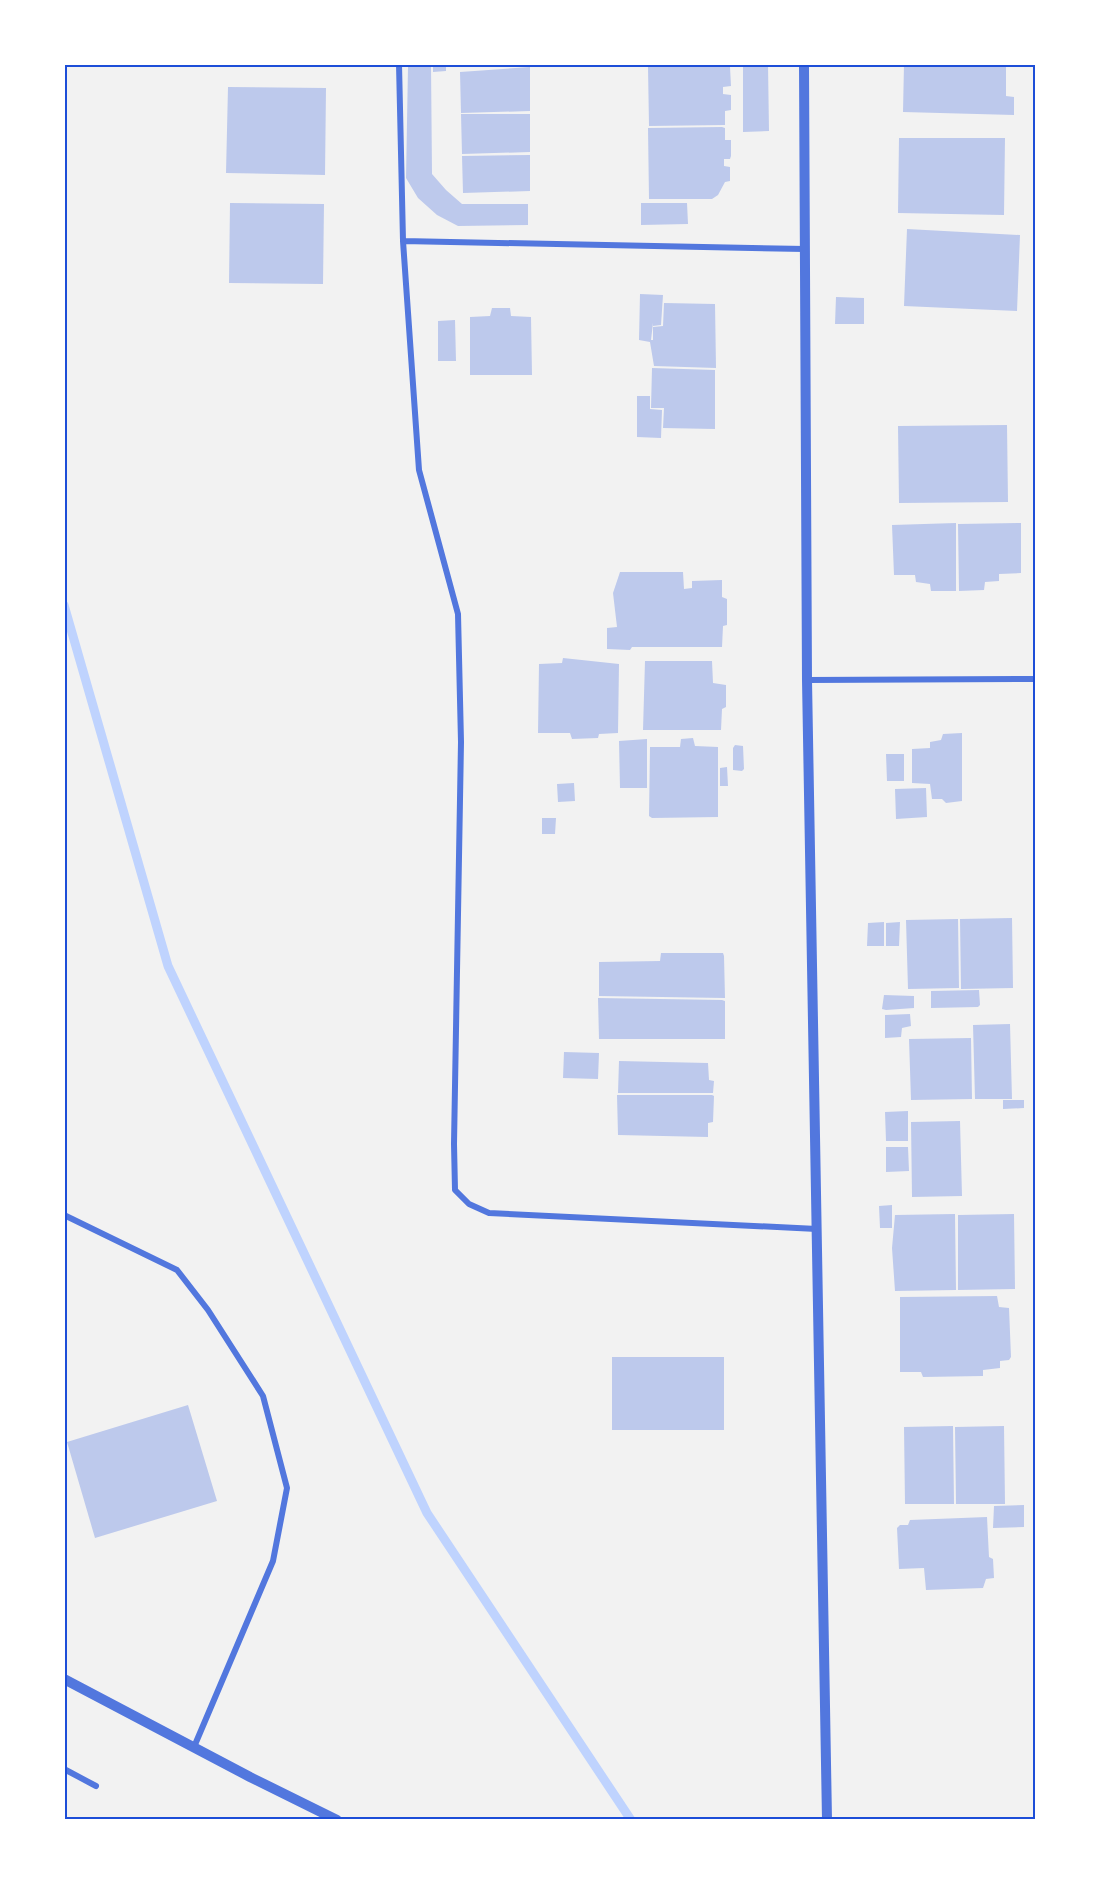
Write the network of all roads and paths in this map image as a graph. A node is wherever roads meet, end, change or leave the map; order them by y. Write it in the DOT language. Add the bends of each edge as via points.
graph roads {
  1 [pos="399,64"];
  2 [pos="804,64"];
  3 [pos="403,241"];
  4 [pos="805,249"];
  5 [pos="1035,679"];
  6 [pos="807,680"];
  7 [pos="64,1215"];
  8 [pos="817,1229"];
  9 [pos="64,1678"];
  10 [pos="194,1747"];
  11 [pos="64,1769"];
  12 [pos="96,1786"];
  13 [pos="337,1820"];
  14 [pos="827,1820"];
  1 -- 3 [label="street"];
  2 -- 4 [label="street"];
  3 -- 4 [label="street"];
  3 -- 8 [label="street" via="419,470 458,614 461,742 455,1190 469,1204 489,1213"];
  4 -- 6 [label="street"];
  5 -- 6 [label="street"];
  6 -- 8 [label="street"];
  7 -- 10 [label="street" via="177,1270 208,1310 263,1396 287,1488 273,1562"];
  8 -- 14 [label="street"];
  9 -- 10 [label="street"];
  10 -- 13 [label="street"];
  11 -- 12 [label="street"];
}
